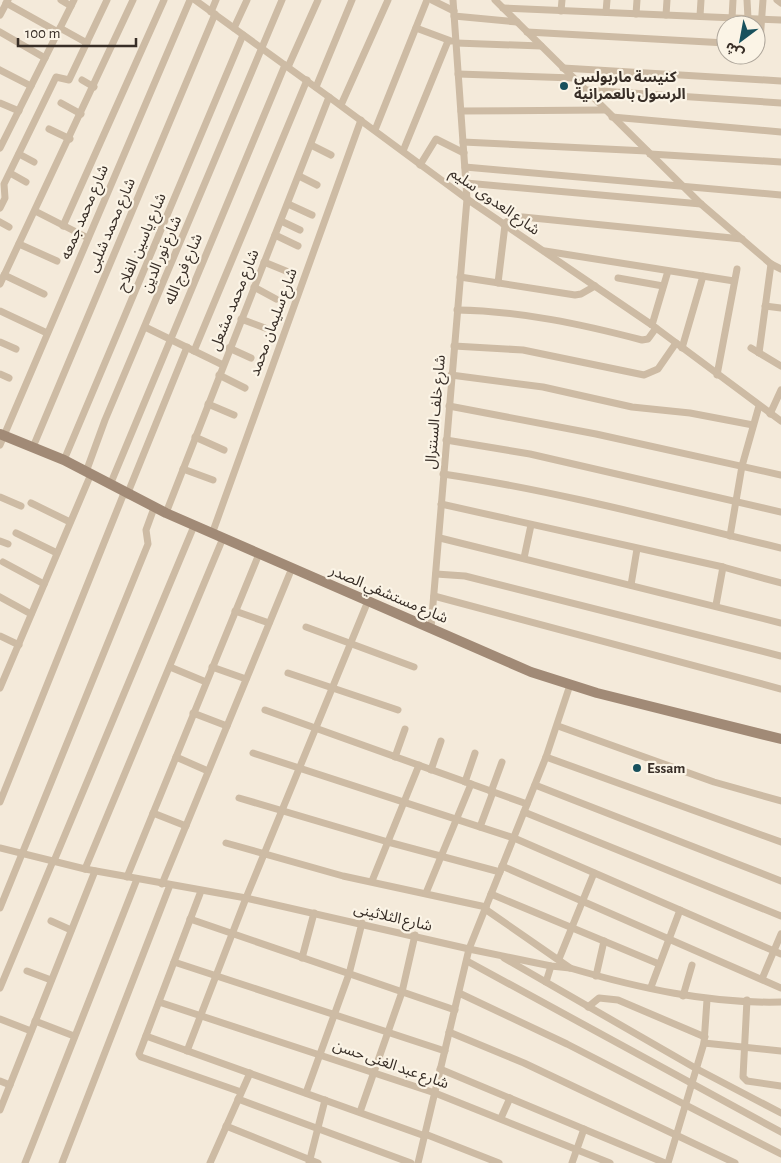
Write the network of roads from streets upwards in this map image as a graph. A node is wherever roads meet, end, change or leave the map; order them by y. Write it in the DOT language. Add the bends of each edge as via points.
graph roads {
  1 [pos="61,0"];
  2 [pos="107,0"];
  3 [pos="133,0"];
  4 [pos="164,0"];
  5 [pos="190,0"];
  6 [pos="194,0"];
  7 [pos="216,0"];
  8 [pos="247,0"];
  9 [pos="282,0"];
  10 [pos="318,0"];
  11 [pos="352,0"];
  12 [pos="388,0"];
  13 [pos="427,0"];
  14 [pos="432,0"];
  15 [pos="453,0"];
  16 [pos="495,0"];
  17 [pos="562,0"];
  18 [pos="606,0"];
  19 [pos="637,0"];
  20 [pos="667,0"];
  21 [pos="701,0"];
  22 [pos="733,0"];
  23 [pos="747,0"];
  24 [pos="763,0"];
  25 [pos="777,0"];
  26 [pos="7,2"];
  27 [pos="73,3"];
  28 [pos="781,3"];
  29 [pos="503,8"];
  30 [pos="561,11"];
  31 [pos="606,12"];
  32 [pos="213,13"];
  33 [pos="454,13"];
  34 [pos="636,14"];
  35 [pos="0,15"];
  36 [pos="666,15"];
  37 [pos="732,15"];
  38 [pos="748,15"];
  39 [pos="762,15"];
  40 [pos="700,16"];
  41 [pos="716,17"];
  42 [pos="766,19"];
  43 [pos="781,20"];
  44 [pos="517,22"];
  45 [pos="234,28"];
  46 [pos="416,28"];
  47 [pos="59,30"];
  48 [pos="0,32"];
  49 [pos="527,32"];
  50 [pos="243,34"];
  51 [pos="448,41"];
  52 [pos="456,41"];
  53 [pos="716,42"];
  54 [pos="87,43"];
  55 [pos="541,46"];
  56 [pos="262,48"];
  57 [pos="45,58"];
  58 [pos="287,66"];
  59 [pos="563,68"];
  60 [pos="0,70"];
  61 [pos="458,74"];
  62 [pos="573,78"];
  63 [pos="82,80"];
  64 [pos="307,80"];
  65 [pos="781,81"];
  66 [pos="31,86"];
  67 [pos="94,87"];
  68 [pos="316,87"];
  69 [pos="586,90"];
  70 [pos="330,96"];
  71 [pos="0,102"];
  72 [pos="61,103"];
  73 [pos="781,103"];
  74 [pos="340,105"];
  75 [pos="19,110"];
  76 [pos="605,110"];
  77 [pos="461,111"];
  78 [pos="81,114"];
  79 [pos="612,117"];
  80 [pos="361,120"];
  81 [pos="50,129"];
  82 [pos="375,130"];
  83 [pos="781,132"];
  84 [pos="2,139"];
  85 [pos="70,139"];
  86 [pos="463,142"];
  87 [pos="311,145"];
  88 [pos="0,148"];
  89 [pos="403,151"];
  90 [pos="464,153"];
  91 [pos="648,153"];
  92 [pos="19,154"];
  93 [pos="331,154"];
  94 [pos="34,162"];
  95 [pos="781,162"];
  96 [pos="420,165"];
  97 [pos="465,167"];
  98 [pos="10,173"];
  99 [pos="299,176"];
  100 [pos="26,182"];
  101 [pos="466,183"];
  102 [pos="317,185"];
  103 [pos="684,187"];
  104 [pos="781,195"];
  105 [pos="467,199"];
  106 [pos="288,204"];
  107 [pos="701,204"];
  108 [pos="0,208"];
  109 [pos="35,211"];
  110 [pos="312,214"];
  111 [pos="281,221"];
  112 [pos="0,222"];
  113 [pos="504,225"];
  114 [pos="64,226"];
  115 [pos="9,227"];
  116 [pos="300,230"];
  117 [pos="275,235"];
  118 [pos="88,238"];
  119 [pos="742,239"];
  120 [pos="19,244"];
  121 [pos="298,246"];
  122 [pos="542,250"];
  123 [pos="57,261"];
  124 [pos="264,262"];
  125 [pos="771,264"];
  126 [pos="737,269"];
  127 [pos="781,269"];
  128 [pos="286,271"];
  129 [pos="668,271"];
  130 [pos="4,275"];
  131 [pos="703,276"];
  132 [pos="460,277"];
  133 [pos="618,278"];
  134 [pos="734,281"];
  135 [pos="498,283"];
  136 [pos="0,284"];
  137 [pos="595,286"];
  138 [pos="663,286"];
  139 [pos="254,287"];
  140 [pos="44,294"];
  141 [pos="276,298"];
  142 [pos="765,306"];
  143 [pos="781,308"];
  144 [pos="457,310"];
  145 [pos="0,311"];
  146 [pos="241,319"];
  147 [pos="654,326"];
  148 [pos="145,327"];
  149 [pos="265,328"];
  150 [pos="47,333"];
  151 [pos="169,339"];
  152 [pos="0,342"];
  153 [pos="454,346"];
  154 [pos="679,346"];
  155 [pos="187,347"];
  156 [pos="229,348"];
  157 [pos="751,348"];
  158 [pos="16,350"];
  159 [pos="194,351"];
  160 [pos="759,353"];
  161 [pos="251,358"];
  162 [pos="223,365"];
  163 [pos="781,366"];
  164 [pos="0,374"];
  165 [pos="452,375"];
  166 [pos="717,375"];
  167 [pos="219,376"];
  168 [pos="9,378"];
  169 [pos="245,388"];
  170 [pos="781,390"];
  171 [pos="208,404"];
  172 [pos="449,406"];
  173 [pos="759,406"];
  174 [pos="770,414"];
  175 [pos="234,415"];
  176 [pos="781,421"];
  177 [pos="753,425"];
  178 [pos="195,437"];
  179 [pos="1,438"];
  180 [pos="446,440"];
  181 [pos="33,447"];
  182 [pos="224,450"];
  183 [pos="64,460"];
  184 [pos="742,466"];
  185 [pos="183,469"];
  186 [pos="88,473"];
  187 [pos="443,474"];
  188 [pos="781,475"];
  189 [pos="214,480"];
  190 [pos="110,485"];
  191 [pos="126,494"];
  192 [pos="0,497"];
  193 [pos="736,501"];
  194 [pos="30,503"];
  195 [pos="441,504"];
  196 [pos="20,506"];
  197 [pos="154,508"];
  198 [pos="781,512"];
  199 [pos="166,514"];
  200 [pos="70,522"];
  201 [pos="531,524"];
  202 [pos="194,526"];
  203 [pos="16,533"];
  204 [pos="212,534"];
  205 [pos="730,536"];
  206 [pos="223,538"];
  207 [pos="440,538"];
  208 [pos="0,541"];
  209 [pos="8,544"];
  210 [pos="781,548"];
  211 [pos="637,549"];
  212 [pos="58,553"];
  213 [pos="259,554"];
  214 [pos="524,558"];
  215 [pos="3,562"];
  216 [pos="723,567"];
  217 [pos="292,568"];
  218 [pos="436,574"];
  219 [pos="781,583"];
  220 [pos="44,584"];
  221 [pos="631,585"];
  222 [pos="434,596"];
  223 [pos="0,597"];
  224 [pos="368,601"];
  225 [pos="716,606"];
  226 [pos="235,611"];
  227 [pos="31,614"];
  228 [pos="781,623"];
  229 [pos="269,624"];
  230 [pos="306,627"];
  231 [pos="431,628"];
  232 [pos="0,636"];
  233 [pos="351,643"];
  234 [pos="19,645"];
  235 [pos="781,656"];
  236 [pos="170,667"];
  237 [pos="212,667"];
  238 [pos="414,667"];
  239 [pos="288,673"];
  240 [pos="2,675"];
  241 [pos="246,679"];
  242 [pos="206,682"];
  243 [pos="570,685"];
  244 [pos="333,687"];
  245 [pos="0,688"];
  246 [pos="781,689"];
  247 [pos="265,710"];
  248 [pos="398,710"];
  249 [pos="193,714"];
  250 [pos="227,726"];
  251 [pos="558,726"];
  252 [pos="316,728"];
  253 [pos="405,729"];
  254 [pos="781,739"];
  255 [pos="441,741"];
  256 [pos="253,753"];
  257 [pos="475,753"];
  258 [pos="176,757"];
  259 [pos="395,757"];
  260 [pos="546,758"];
  261 [pos="502,762"];
  262 [pos="419,765"];
  263 [pos="299,768"];
  264 [pos="430,770"];
  265 [pos="208,771"];
  266 [pos="468,783"];
  267 [pos="535,785"];
  268 [pos="492,792"];
  269 [pos="239,798"];
  270 [pos="781,801"];
  271 [pos="0,802"];
  272 [pos="404,802"];
  273 [pos="525,808"];
  274 [pos="282,812"];
  275 [pos="153,813"];
  276 [pos="457,819"];
  277 [pos="186,826"];
  278 [pos="480,826"];
  279 [pos="514,838"];
  280 [pos="388,842"];
  281 [pos="781,842"];
  282 [pos="226,844"];
  283 [pos="0,848"];
  284 [pos="21,853"];
  285 [pos="264,854"];
  286 [pos="442,856"];
  287 [pos="53,861"];
  288 [pos="85,869"];
  289 [pos="501,869"];
  290 [pos="95,871"];
  291 [pos="594,873"];
  292 [pos="127,877"];
  293 [pos="137,879"];
  294 [pos="781,880"];
  295 [pos="372,881"];
  296 [pos="162,884"];
  297 [pos="170,885"];
  298 [pos="201,891"];
  299 [pos="426,893"];
  300 [pos="491,894"];
  301 [pos="246,898"];
  302 [pos="583,901"];
  303 [pos="0,908"];
  304 [pos="485,908"];
  305 [pos="680,910"];
  306 [pos="314,913"];
  307 [pos="781,916"];
  308 [pos="190,919"];
  309 [pos="51,921"];
  310 [pos="362,923"];
  311 [pos="572,928"];
  312 [pos="71,930"];
  313 [pos="232,934"];
  314 [pos="781,934"];
  315 [pos="416,936"];
  316 [pos="669,939"];
  317 [pos="604,941"];
  318 [pos="469,949"];
  319 [pos="496,953"];
  320 [pos="777,953"];
  321 [pos="302,958"];
  322 [pos="559,959"];
  323 [pos="467,960"];
  324 [pos="174,962"];
  325 [pos="659,964"];
  326 [pos="692,965"];
  327 [pos="551,966"];
  328 [pos="570,968"];
  329 [pos="27,970"];
  330 [pos="349,974"];
  331 [pos="216,975"];
  332 [pos="596,976"];
  333 [pos="51,980"];
  334 [pos="762,980"];
  335 [pos="546,982"];
  336 [pos="651,987"];
  337 [pos="0,988"];
  338 [pos="781,988"];
  339 [pos="402,992"];
  340 [pos="459,993"];
  341 [pos="682,996"];
  342 [pos="707,1000"];
  343 [pos="747,1000"];
  344 [pos="159,1002"];
  345 [pos="781,1002"];
  346 [pos="588,1007"];
  347 [pos="455,1010"];
  348 [pos="336,1014"];
  349 [pos="201,1016"];
  350 [pos="0,1019"];
  351 [pos="35,1021"];
  352 [pos="31,1031"];
  353 [pos="388,1031"];
  354 [pos="450,1032"];
  355 [pos="74,1036"];
  356 [pos="146,1036"];
  357 [pos="704,1040"];
  358 [pos="745,1047"];
  359 [pos="187,1051"];
  360 [pos="445,1051"];
  361 [pos="781,1051"];
  362 [pos="321,1054"];
  363 [pos="697,1068"];
  364 [pos="440,1069"];
  365 [pos="374,1071"];
  366 [pos="250,1073"];
  367 [pos="0,1081"];
  368 [pos="693,1084"];
  369 [pos="10,1085"];
  370 [pos="781,1086"];
  371 [pos="306,1093"];
  372 [pos="435,1093"];
  373 [pos="240,1096"];
  374 [pos="510,1098"];
  375 [pos="325,1100"];
  376 [pos="687,1108"];
  377 [pos="0,1110"];
  378 [pos="360,1112"];
  379 [pos="781,1113"];
  380 [pos="501,1118"];
  381 [pos="226,1126"];
  382 [pos="318,1128"];
  383 [pos="584,1129"];
  384 [pos="781,1132"];
  385 [pos="425,1135"];
  386 [pos="677,1137"];
  387 [pos="577,1149"];
  388 [pos="781,1154"];
  389 [pos="309,1162"];
  390 [pos="25,1163"];
  391 [pos="62,1163"];
  392 [pos="210,1163"];
  393 [pos="318,1163"];
  394 [pos="411,1163"];
  395 [pos="418,1163"];
  396 [pos="499,1163"];
  397 [pos="572,1163"];
  398 [pos="610,1163"];
  399 [pos="666,1163"];
  400 [pos="734,1163"];
  1 -- 27 [label="street"];
  2 -- 54 [label="street"];
  3 -- 67 [label="street"];
  4 -- 114 [label="street"];
  5 -- 118 [label="street, شارع محمد جمعه"];
  6 -- 32 [label="street, شارع العدوى سليم"];
  7 -- 32 [label="street, شارع محمد شلبى"];
  8 -- 45 [label="street"];
  9 -- 56 [label="street, شارع نور الدين"];
  10 -- 58 [label="street, شارع فرج الله"];
  11 -- 68 [label="street"];
  12 -- 74 [label="street"];
  13 -- 46 [label="street"];
  14 -- 33 [label="street"];
  15 -- 33 [label="street, شارع خلف السنترال"];
  16 -- 29 [label="street"];
  17 -- 30 [label="street"];
  18 -- 31 [label="street"];
  19 -- 34 [label="street"];
  20 -- 36 [label="street"];
  21 -- 40 [label="street"];
  22 -- 37 [label="street"];
  23 -- 38 [label="street"];
  24 -- 39 [label="street"];
  25 -- 28 [label="street"];
  26 -- 35 [label="street"];
  26 -- 47 [label="street"];
  27 -- 47 [label="street"];
  29 -- 30 [label="street"];
  29 -- 44 [label="street"];
  30 -- 31 [label="street"];
  31 -- 34 [label="street"];
  32 -- 45 [label="street, شارع العدوى سليم"];
  32 -- 181 [label="street, شارع محمد شلبى"];
  33 -- 44 [label="street"];
  33 -- 52 [label="street, شارع خلف السنترال"];
  34 -- 36 [label="street"];
  36 -- 40 [label="street"];
  40 -- 41 [label="street"];
  42 -- 43 [label="street"];
  44 -- 49 [label="street"];
  45 -- 50 [label="street, شارع العدوى سليم"];
  46 -- 51 [label="street"];
  46 -- 82 [label="street"];
  47 -- 54 [label="street"];
  47 -- 57 [label="street"];
  48 -- 57 [label="street"];
  49 -- 53 [label="street"];
  49 -- 55 [label="street"];
  50 -- 56 [label="street, شارع العدوى سليم"];
  50 -- 183 [label="street, شارع ياسين الفلاح"];
  51 -- 52 [label="street"];
  51 -- 89 [label="street"];
  52 -- 55 [label="street"];
  52 -- 61 [label="street, شارع خلف السنترال"];
  54 -- 92 [label="street" via="69,80 56,78"];
  55 -- 59 [label="street"];
  56 -- 58 [label="street, شارع العدوى سليم"];
  56 -- 148 [label="street, شارع نور الدين"];
  57 -- 66 [label="street"];
  58 -- 64 [label="street, شارع العدوى سليم"];
  58 -- 151 [label="street, شارع فرج الله"];
  59 -- 62 [label="street"];
  59 -- 65 [label="street"];
  60 -- 66 [label="street"];
  61 -- 62 [label="street"];
  61 -- 77 [label="street, شارع خلف السنترال"];
  62 -- 69 [label="street"];
  63 -- 67 [label="street"];
  64 -- 68 [label="street, شارع العدوى سليم"];
  64 -- 159 [label="street"];
  66 -- 75 [label="street"];
  67 -- 78 [label="street"];
  68 -- 70 [label="street, شارع العدوى سليم"];
  69 -- 73 [label="street"];
  69 -- 76 [label="street"];
  70 -- 74 [label="street, شارع العدوى سليم"];
  70 -- 87 [label="street, شارع محمد مشعل"];
  71 -- 75 [label="street"];
  72 -- 78 [label="street"];
  74 -- 80 [label="street, شارع العدوى سليم"];
  75 -- 84 [label="street"];
  76 -- 77 [label="street"];
  76 -- 79 [label="street"];
  77 -- 86 [label="street, شارع خلف السنترال"];
  78 -- 85 [label="street"];
  79 -- 83 [label="street"];
  79 -- 91 [label="street"];
  80 -- 82 [label="street, شارع العدوى سليم"];
  80 -- 204 [label="street, شارع سليمان محمد"];
  81 -- 85 [label="street"];
  82 -- 89 [label="street, شارع العدوى سليم"];
  84 -- 88 [label="street"];
  85 -- 109 [label="street"];
  86 -- 90 [label="street, شارع خلف السنترال"];
  86 -- 91 [label="street"];
  87 -- 93 [label="street"];
  87 -- 99 [label="street, شارع محمد مشعل"];
  89 -- 96 [label="street, شارع العدوى سليم"];
  90 -- 96 [label="street" via="436,138"];
  90 -- 97 [label="street, شارع خلف السنترال"];
  91 -- 95 [label="street"];
  91 -- 103 [label="street"];
  92 -- 94 [label="street"];
  92 -- 98 [label="street"];
  96 -- 105 [label="street, شارع العدوى سليم"];
  97 -- 101 [label="street, شارع خلف السنترال"];
  97 -- 103 [label="street"];
  98 -- 100 [label="street"];
  98 -- 108 [label="street" via="4,184 5,198"];
  99 -- 102 [label="street"];
  99 -- 106 [label="street, شارع محمد مشعل"];
  101 -- 105 [label="street, شارع خلف السنترال"];
  101 -- 107 [label="street"];
  103 -- 104 [label="street"];
  103 -- 107 [label="street"];
  105 -- 113 [label="street, شارع العدوى سليم"];
  105 -- 132 [label="street, شارع خلف السنترال"];
  106 -- 110 [label="street"];
  106 -- 111 [label="street, شارع محمد مشعل"];
  107 -- 119 [label="street"];
  109 -- 114 [label="street"];
  109 -- 120 [label="street"];
  111 -- 116 [label="street"];
  111 -- 117 [label="street, شارع محمد مشعل"];
  112 -- 115 [label="street"];
  113 -- 119 [label="street" via="513,218 523,217"];
  113 -- 122 [label="street, شارع العدوى سليم"];
  113 -- 135 [label="street"];
  114 -- 118 [label="street"];
  117 -- 121 [label="street"];
  117 -- 124 [label="street, شارع محمد مشعل"];
  118 -- 150 [label="street, شارع محمد جمعه"];
  119 -- 125 [label="street"];
  120 -- 123 [label="street"];
  120 -- 130 [label="street"];
  122 -- 129 [label="street"];
  122 -- 137 [label="street, شارع العدوى سليم"];
  124 -- 128 [label="street"];
  124 -- 139 [label="street, شارع محمد مشعل"];
  125 -- 127 [label="street"];
  125 -- 142 [label="street"];
  126 -- 134 [label="street"];
  129 -- 131 [label="street"];
  129 -- 138 [label="street"];
  130 -- 136 [label="street"];
  130 -- 140 [label="street"];
  131 -- 134 [label="street"];
  131 -- 154 [label="street"];
  132 -- 135 [label="street"];
  132 -- 144 [label="street, شارع خلف السنترال"];
  133 -- 138 [label="street"];
  134 -- 166 [label="street"];
  135 -- 137 [label="street" via="577,295"];
  137 -- 147 [label="street, شارع العدوى سليم"];
  138 -- 147 [label="street"];
  139 -- 141 [label="street"];
  139 -- 146 [label="street, شارع محمد مشعل"];
  142 -- 143 [label="street"];
  142 -- 160 [label="street"];
  144 -- 147 [label="street" via="533,316 642,340 648,339"];
  144 -- 153 [label="street, شارع خلف السنترال"];
  145 -- 150 [label="street"];
  146 -- 149 [label="street"];
  146 -- 156 [label="street, شارع محمد مشعل"];
  147 -- 154 [label="street, شارع العدوى سليم"];
  148 -- 151 [label="street"];
  148 -- 186 [label="street, شارع نور الدين" via="105,420"];
  150 -- 179 [label="street, شارع محمد جمعه"];
  151 -- 155 [label="street"];
  151 -- 190 [label="street, شارع فرج الله"];
  152 -- 158 [label="street"];
  153 -- 154 [label="street" via="523,350 644,375 658,369"];
  153 -- 165 [label="street, شارع خلف السنترال"];
  154 -- 166 [label="street, شارع العدوى سليم"];
  155 -- 159 [label="street"];
  155 -- 191 [label="street"];
  156 -- 161 [label="street"];
  156 -- 162 [label="street, شارع محمد مشعل"];
  157 -- 160 [label="street"];
  159 -- 162 [label="street"];
  160 -- 163 [label="street"];
  162 -- 167 [label="street, شارع محمد مشعل"];
  164 -- 168 [label="street"];
  165 -- 172 [label="street, شارع خلف السنترال"];
  165 -- 177 [label="street" via="543,387 632,407 690,413"];
  166 -- 173 [label="street, شارع العدوى سليم"];
  167 -- 169 [label="street"];
  167 -- 171 [label="street, شارع محمد مشعل"];
  170 -- 174 [label="street"];
  171 -- 175 [label="street"];
  171 -- 178 [label="street, شارع محمد مشعل"];
  172 -- 180 [label="street, شارع خلف السنترال"];
  172 -- 184 [label="street"];
  173 -- 174 [label="street, شارع العدوى سليم"];
  173 -- 177 [label="street"];
  174 -- 176 [label="street, شارع العدوى سليم"];
  177 -- 184 [label="street"];
  178 -- 182 [label="street"];
  178 -- 185 [label="street, شارع محمد مشعل"];
  179 -- 181 [label="street, شارع مستشفي الصدر"];
  180 -- 187 [label="street, شارع خلف السنترال"];
  180 -- 193 [label="street" via="530,454"];
  181 -- 183 [label="street, شارع مستشفي الصدر"];
  183 -- 186 [label="street, شارع مستشفي الصدر"];
  184 -- 188 [label="street"];
  184 -- 193 [label="street"];
  185 -- 189 [label="street"];
  185 -- 199 [label="street, شارع محمد مشعل"];
  186 -- 190 [label="street, شارع مستشفي الصدر"];
  186 -- 200 [label="street, شارع نور الدين"];
  187 -- 195 [label="street, شارع خلف السنترال"];
  187 -- 205 [label="street" via="508,485"];
  190 -- 191 [label="street, شارع مستشفي الصدر"];
  191 -- 197 [label="street, شارع مستشفي الصدر"];
  191 -- 271 [label="street"];
  192 -- 196 [label="street"];
  193 -- 198 [label="street"];
  193 -- 205 [label="street"];
  194 -- 200 [label="street"];
  195 -- 201 [label="street"];
  195 -- 207 [label="street, شارع خلف السنترال"];
  197 -- 199 [label="street, شارع مستشفي الصدر"];
  197 -- 284 [label="street" via="146,530 148,544"];
  199 -- 202 [label="street, شارع مستشفي الصدر"];
  200 -- 212 [label="street, شارع نور الدين"];
  201 -- 211 [label="street"];
  201 -- 214 [label="street"];
  202 -- 204 [label="street, شارع مستشفي الصدر"];
  202 -- 287 [label="street"];
  203 -- 212 [label="street"];
  204 -- 206 [label="street, شارع مستشفي الصدر"];
  205 -- 210 [label="street"];
  206 -- 213 [label="street, شارع مستشفي الصدر"];
  206 -- 236 [label="street"];
  207 -- 214 [label="street"];
  207 -- 218 [label="street, شارع خلف السنترال"];
  208 -- 209 [label="street"];
  211 -- 216 [label="street"];
  211 -- 221 [label="street"];
  212 -- 220 [label="street, شارع نور الدين"];
  213 -- 217 [label="street, شارع مستشفي الصدر"];
  213 -- 226 [label="street"];
  214 -- 221 [label="street"];
  215 -- 220 [label="street"];
  216 -- 219 [label="street"];
  216 -- 225 [label="street"];
  217 -- 224 [label="street, شارع مستشفي الصدر"];
  217 -- 229 [label="street"];
  218 -- 222 [label="street, شارع خلف السنترال"];
  218 -- 235 [label="street" via="464,576"];
  220 -- 227 [label="street, شارع نور الدين"];
  221 -- 225 [label="street"];
  222 -- 231 [label="street, شارع خلف السنترال"];
  222 -- 246 [label="street"];
  223 -- 227 [label="street"];
  224 -- 231 [label="street, شارع مستشفي الصدر"];
  224 -- 233 [label="street"];
  225 -- 228 [label="street"];
  226 -- 229 [label="street"];
  226 -- 237 [label="street"];
  227 -- 234 [label="street, شارع نور الدين"];
  229 -- 241 [label="street"];
  230 -- 233 [label="street"];
  231 -- 243 [label="street, شارع مستشفي الصدر" via="506,662"];
  232 -- 234 [label="street"];
  233 -- 238 [label="street"];
  233 -- 244 [label="street"];
  234 -- 240 [label="street, شارع نور الدين"];
  236 -- 242 [label="street"];
  236 -- 288 [label="street"];
  237 -- 241 [label="street"];
  237 -- 242 [label="street"];
  239 -- 244 [label="street"];
  240 -- 245 [label="street, شارع نور الدين"];
  241 -- 250 [label="street"];
  242 -- 249 [label="street"];
  243 -- 251 [label="street"];
  243 -- 254 [label="street, شارع مستشفي الصدر"];
  244 -- 248 [label="street"];
  244 -- 252 [label="street"];
  247 -- 252 [label="street"];
  249 -- 250 [label="street"];
  249 -- 258 [label="street"];
  250 -- 265 [label="street"];
  251 -- 260 [label="street"];
  251 -- 270 [label="street" via="714,782"];
  252 -- 259 [label="street"];
  252 -- 263 [label="street"];
  253 -- 259 [label="street"];
  255 -- 264 [label="street"];
  256 -- 263 [label="street"];
  257 -- 266 [label="street"];
  258 -- 265 [label="street"];
  258 -- 275 [label="street"];
  259 -- 262 [label="street"];
  260 -- 267 [label="street"];
  260 -- 281 [label="street"];
  261 -- 268 [label="street"];
  262 -- 264 [label="street"];
  262 -- 272 [label="street"];
  263 -- 272 [label="street"];
  263 -- 274 [label="street"];
  264 -- 266 [label="street"];
  265 -- 277 [label="street"];
  266 -- 268 [label="street"];
  266 -- 276 [label="street"];
  267 -- 273 [label="street"];
  267 -- 294 [label="street"];
  268 -- 273 [label="street"];
  268 -- 278 [label="street"];
  269 -- 274 [label="street"];
  272 -- 276 [label="street"];
  272 -- 280 [label="street"];
  273 -- 279 [label="street"];
  273 -- 307 [label="street"];
  274 -- 280 [label="street"];
  274 -- 285 [label="street"];
  275 -- 277 [label="street"];
  275 -- 292 [label="street"];
  276 -- 278 [label="street"];
  276 -- 286 [label="street"];
  277 -- 296 [label="street"];
  278 -- 279 [label="street"];
  279 -- 289 [label="street"];
  279 -- 291 [label="street"];
  280 -- 286 [label="street"];
  280 -- 295 [label="street"];
  282 -- 285 [label="street"];
  283 -- 284 [label="street, شارع الثلاثينى"];
  284 -- 287 [label="street, شارع الثلاثينى"];
  284 -- 303 [label="street"];
  285 -- 295 [label="street"];
  285 -- 301 [label="street"];
  286 -- 289 [label="street"];
  286 -- 299 [label="street"];
  287 -- 288 [label="street, شارع الثلاثينى"];
  287 -- 337 [label="street"];
  288 -- 290 [label="street, شارع الثلاثينى"];
  289 -- 300 [label="street"];
  289 -- 302 [label="street"];
  290 -- 292 [label="street, شارع الثلاثينى"];
  290 -- 312 [label="street"];
  291 -- 302 [label="street"];
  291 -- 305 [label="street"];
  292 -- 293 [label="street, شارع الثلاثينى"];
  293 -- 296 [label="street, شارع الثلاثينى"];
  293 -- 355 [label="street"];
  295 -- 299 [label="street"];
  296 -- 297 [label="street, شارع الثلاثينى"];
  297 -- 298 [label="street, شارع الثلاثينى"];
  297 -- 391 [label="street"];
  298 -- 301 [label="street, شارع الثلاثينى"];
  298 -- 308 [label="street"];
  299 -- 304 [label="street"];
  300 -- 304 [label="street"];
  300 -- 311 [label="street"];
  301 -- 306 [label="street, شارع الثلاثينى"];
  301 -- 313 [label="street"];
  302 -- 311 [label="street"];
  302 -- 316 [label="street"];
  304 -- 318 [label="street"];
  304 -- 322 [label="street"];
  305 -- 316 [label="street"];
  305 -- 320 [label="street"];
  306 -- 310 [label="street, شارع الثلاثينى"];
  306 -- 321 [label="street"];
  308 -- 313 [label="street"];
  308 -- 324 [label="street"];
  309 -- 312 [label="street"];
  310 -- 315 [label="street, شارع الثلاثينى"];
  310 -- 330 [label="street"];
  311 -- 317 [label="street"];
  311 -- 322 [label="street"];
  312 -- 333 [label="street"];
  313 -- 321 [label="street"];
  313 -- 331 [label="street"];
  314 -- 320 [label="street"];
  315 -- 318 [label="street, شارع الثلاثينى"];
  315 -- 339 [label="street"];
  316 -- 325 [label="street"];
  316 -- 334 [label="street"];
  317 -- 325 [label="street"];
  317 -- 332 [label="street"];
  318 -- 319 [label="street, شارع الثلاثينى"];
  318 -- 323 [label="street"];
  319 -- 327 [label="street, شارع الثلاثينى"];
  319 -- 335 [label="street"];
  320 -- 334 [label="street"];
  321 -- 330 [label="street"];
  322 -- 328 [label="street"];
  323 -- 340 [label="street"];
  323 -- 368 [label="street"];
  324 -- 331 [label="street"];
  324 -- 344 [label="street"];
  325 -- 336 [label="street"];
  326 -- 341 [label="street"];
  327 -- 328 [label="street, شارع الثلاثينى"];
  327 -- 335 [label="street"];
  328 -- 332 [label="street, شارع الثلاثينى"];
  329 -- 333 [label="street"];
  330 -- 339 [label="street"];
  330 -- 348 [label="street"];
  331 -- 348 [label="street"];
  331 -- 349 [label="street"];
  332 -- 336 [label="street, شارع الثلاثينى"];
  333 -- 351 [label="street"];
  334 -- 338 [label="street"];
  335 -- 346 [label="street"];
  336 -- 341 [label="street, شارع الثلاثينى"];
  339 -- 347 [label="street"];
  339 -- 353 [label="street"];
  340 -- 347 [label="street"];
  340 -- 376 [label="street" via="567,1044"];
  341 -- 342 [label="street, شارع الثلاثينى"];
  342 -- 343 [label="street, شارع الثلاثينى"];
  342 -- 357 [label="street"];
  343 -- 345 [label="street, شارع الثلاثينى"];
  343 -- 358 [label="street"];
  344 -- 349 [label="street, شارع عبد الغنى حسن"];
  344 -- 356 [label="street"];
  346 -- 357 [label="street" via="599,998 618,1000"];
  346 -- 363 [label="street"];
  347 -- 354 [label="street"];
  348 -- 353 [label="street"];
  348 -- 362 [label="street"];
  349 -- 359 [label="street"];
  349 -- 362 [label="street, شارع عبد الغنى حسن"];
  350 -- 352 [label="street"];
  351 -- 352 [label="street"];
  351 -- 355 [label="street"];
  352 -- 369 [label="street"];
  353 -- 360 [label="street"];
  353 -- 365 [label="street"];
  354 -- 360 [label="street"];
  354 -- 386 [label="street" via="524,1063"];
  355 -- 390 [label="street"];
  356 -- 359 [label="street"];
  356 -- 373 [label="street" via="139,1053 141,1057"];
  357 -- 358 [label="street"];
  357 -- 363 [label="street"];
  358 -- 361 [label="street"];
  358 -- 370 [label="street" via="743,1077 747,1081"];
  359 -- 366 [label="street"];
  360 -- 364 [label="street"];
  362 -- 365 [label="street, شارع عبد الغنى حسن"];
  362 -- 371 [label="street"];
  363 -- 368 [label="street"];
  363 -- 379 [label="street"];
  364 -- 372 [label="street"];
  364 -- 374 [label="street"];
  365 -- 372 [label="street, شارع عبد الغنى حسن"];
  365 -- 378 [label="street"];
  366 -- 371 [label="street"];
  366 -- 373 [label="street"];
  367 -- 369 [label="street"];
  368 -- 376 [label="street"];
  368 -- 384 [label="street"];
  369 -- 377 [label="street"];
  371 -- 375 [label="street"];
  372 -- 380 [label="street, شارع عبد الغنى حسن"];
  372 -- 385 [label="street"];
  373 -- 381 [label="street"];
  373 -- 382 [label="street"];
  374 -- 380 [label="street"];
  374 -- 383 [label="street"];
  375 -- 378 [label="street"];
  375 -- 382 [label="street"];
  376 -- 386 [label="street"];
  376 -- 388 [label="street"];
  378 -- 385 [label="street"];
  380 -- 387 [label="street, شارع عبد الغنى حسن"];
  381 -- 389 [label="street"];
  381 -- 392 [label="street"];
  382 -- 389 [label="street"];
  382 -- 394 [label="street"];
  383 -- 387 [label="street"];
  383 -- 399 [label="street"];
  385 -- 395 [label="street"];
  385 -- 396 [label="street"];
  386 -- 399 [label="street"];
  386 -- 400 [label="street"];
  387 -- 397 [label="street"];
  387 -- 398 [label="street, شارع عبد الغنى حسن"];
  389 -- 393 [label="street"];
}
